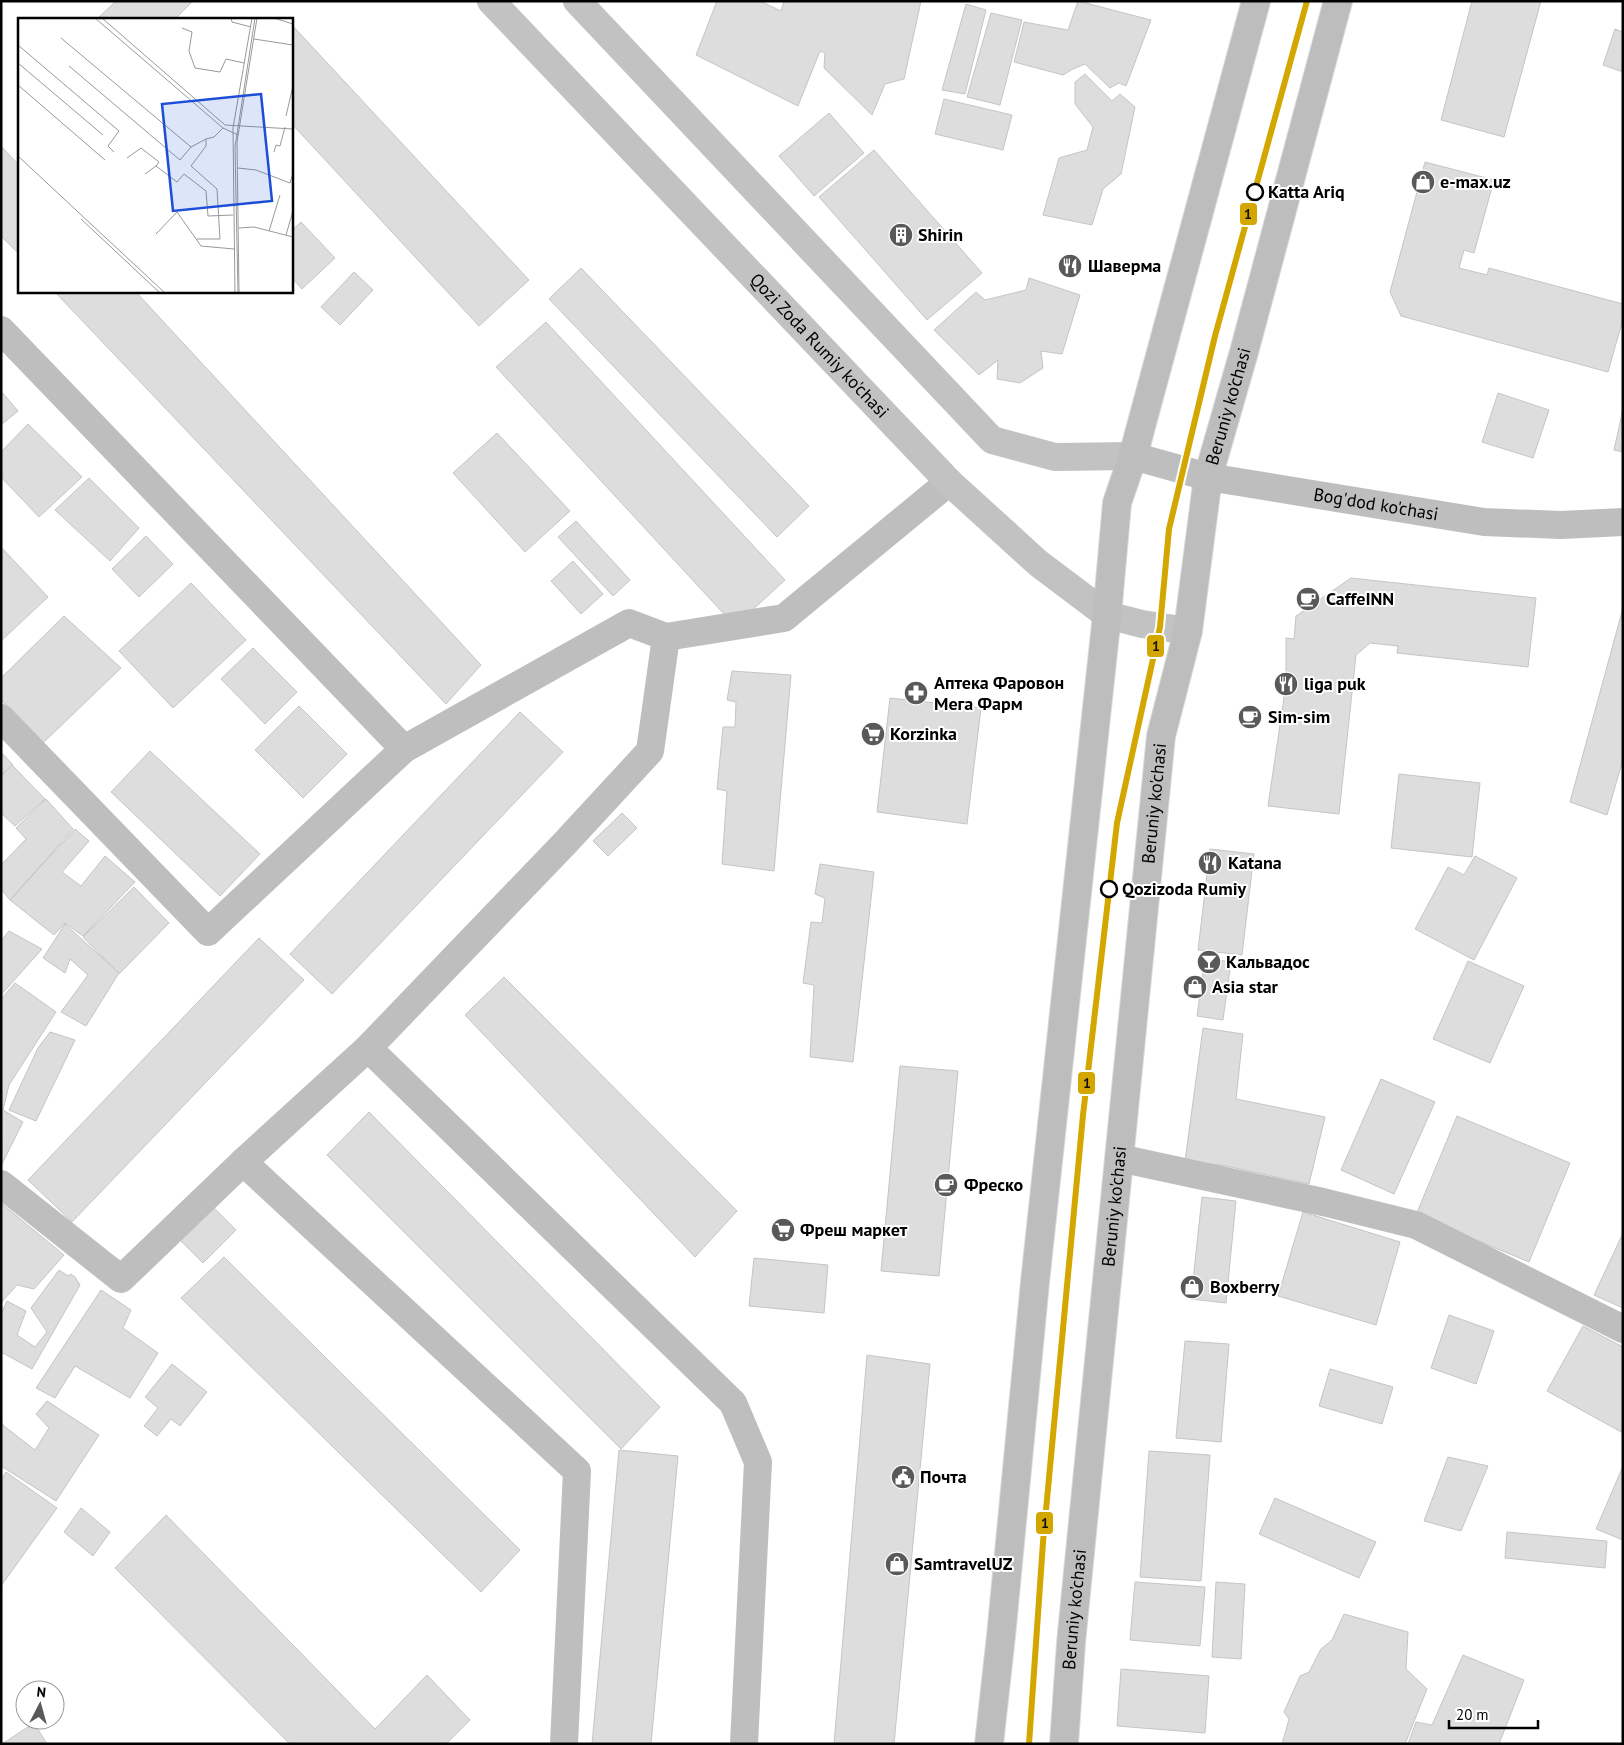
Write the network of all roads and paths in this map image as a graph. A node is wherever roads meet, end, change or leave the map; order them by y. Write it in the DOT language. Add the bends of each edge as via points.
graph roads {
  1 [pos="491,1"];
  2 [pos="577,1"];
  3 [pos="1256,1"];
  4 [pos="1338,1"];
  5 [pos="1,330"];
  6 [pos="1133,456"];
  7 [pos="1208,477"];
  8 [pos="949,482"];
  9 [pos="1623,522"];
  10 [pos="1106,616"];
  11 [pos="1188,632"];
  12 [pos="666,636"];
  13 [pos="1,718"];
  14 [pos="404,749"];
  15 [pos="368,1048"];
  16 [pos="1119,1158"];
  17 [pos="243,1162"];
  18 [pos="1,1184"];
  19 [pos="1623,1329"];
  20 [pos="564,1744"];
  21 [pos="744,1744"];
  22 [pos="988,1744"];
  23 [pos="1064,1744"];
  1 -- 8 [label="street, Qozi Zoda Rumiy ko'chasi"];
  2 -- 6 [label="street" via="992,440 1055,456"];
  3 -- 6 [label="main road"];
  4 -- 7 [label="main road, Beruniy ko'chasi"];
  5 -- 14 [label="street"];
  6 -- 7 [label="street, Bog'dod ko'chasi"];
  6 -- 10 [label="main road" via="1117,503"];
  7 -- 9 [label="street, Bog'dod ko'chasi" via="1484,522 1561,525"];
  7 -- 11 [label="main road, Beruniy ko'chasi"];
  8 -- 10 [label="street, Qozi Zoda Rumiy ko'chasi" via="1038,563"];
  8 -- 12 [label="street" via="784,618"];
  10 -- 11 [label="street, Qozi Zoda Rumiy ko'chasi"];
  10 -- 22 [label="main road"];
  11 -- 16 [label="main road, Beruniy ko'chasi" via="1161,736"];
  12 -- 14 [label="street" via="629,623"];
  12 -- 15 [label="street" via="650,752"];
  13 -- 14 [label="street" via="208,932"];
  15 -- 17 [label="street"];
  15 -- 21 [label="street" via="733,1403 758,1462"];
  16 -- 19 [label="street" via="1416,1225"];
  16 -- 23 [label="main road, Beruniy ko'chasi"];
  17 -- 18 [label="street" via="122,1279"];
  17 -- 20 [label="street" via="578,1471"];
}
